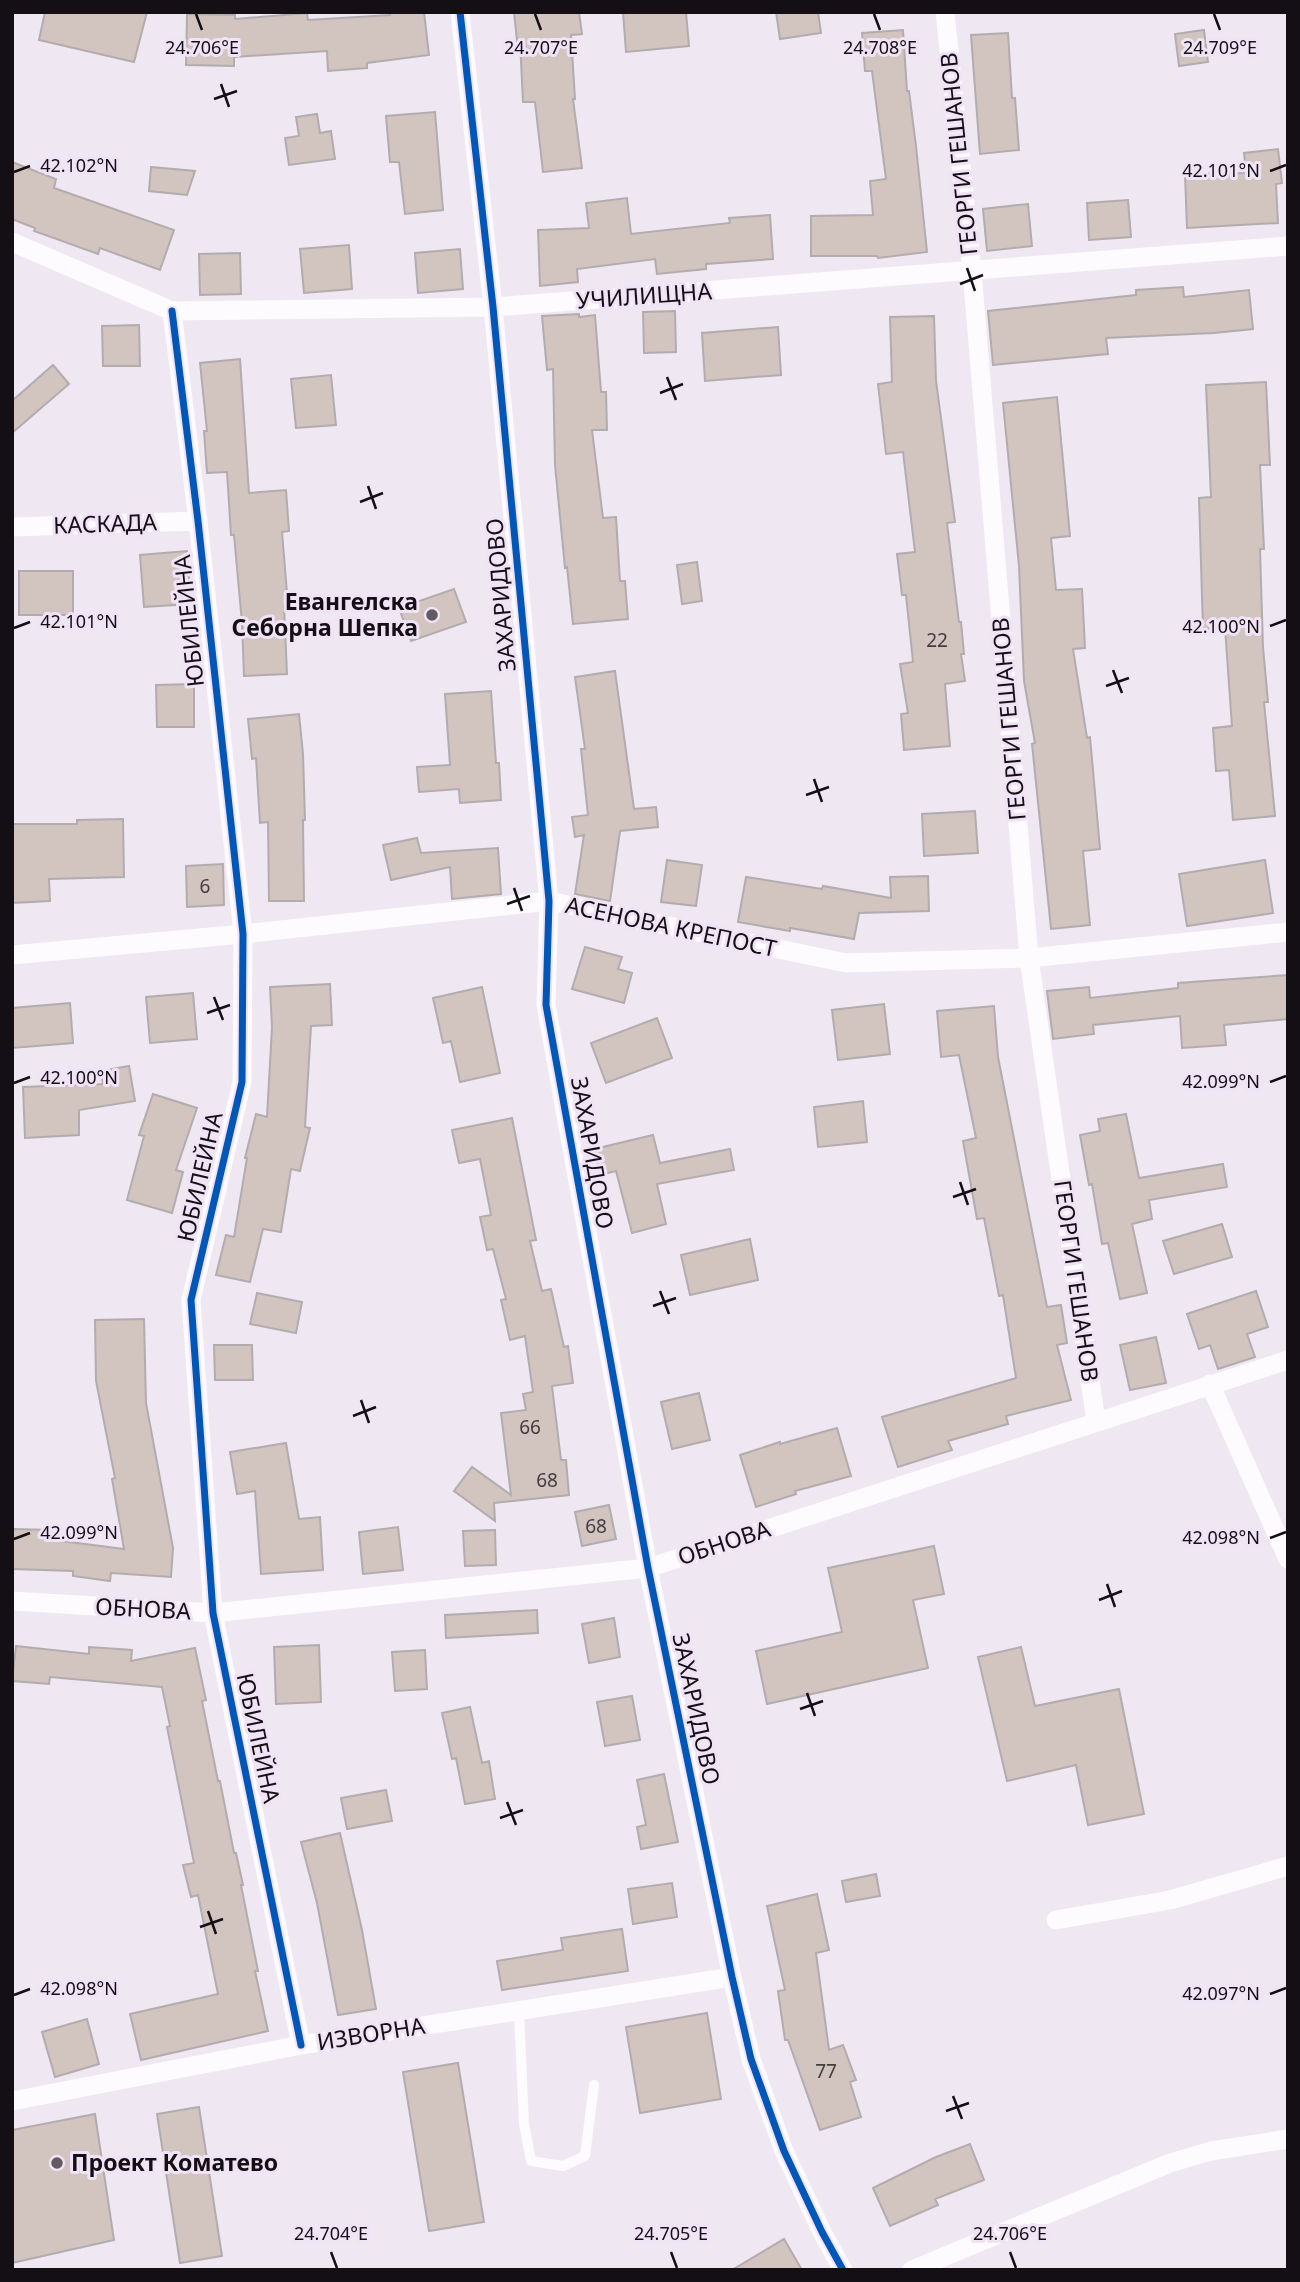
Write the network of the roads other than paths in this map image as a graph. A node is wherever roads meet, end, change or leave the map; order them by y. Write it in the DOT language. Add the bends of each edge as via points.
graph roads {
  1 [pos="460,12"];
  2 [pos="944,12"];
  3 [pos="12,242"];
  4 [pos="1288,246"];
  5 [pos="972,271"];
  6 [pos="493,307"];
  7 [pos="172,311"];
  8 [pos="198,521"];
  9 [pos="12,527"];
  10 [pos="549,901"];
  11 [pos="1288,932"];
  12 [pos="243,934"];
  13 [pos="12,955"];
  14 [pos="1029,958"];
  15 [pos="1288,1360"];
  16 [pos="1210,1384"];
  17 [pos="1096,1422"];
  18 [pos="1288,1559"];
  19 [pos="648,1568"];
  20 [pos="12,1601"];
  21 [pos="213,1613"];
  22 [pos="1288,1866"];
  23 [pos="1056,1920"];
  24 [pos="732,1977"];
  25 [pos="519,2011"];
  26 [pos="301,2045"];
  27 [pos="594,2085"];
  28 [pos="12,2101"];
  29 [pos="1288,2139"];
  30 [pos="843,2270"];
  31 [pos="912,2270"];
  1 -- 6 [label="street, ЗАХАРИДОВО"];
  2 -- 5 [label="street, ГЕОРГИ ГЕШАНОВ"];
  3 -- 7 [label="street, УЧИЛИЩНА"];
  4 -- 5 [label="street, УЧИЛИЩНА"];
  5 -- 6 [label="street, УЧИЛИЩНА"];
  5 -- 14 [label="street, ГЕОРГИ ГЕШАНОВ"];
  6 -- 7 [label="street, УЧИЛИЩНА"];
  6 -- 10 [label="street, ЗАХАРИДОВО"];
  7 -- 8 [label="street, ЮБИЛЕЙНА"];
  8 -- 9 [label="street, КАСКАДА"];
  8 -- 12 [label="street, ЮБИЛЕЙНА"];
  10 -- 12 [label="street, АСЕНОВА КРЕПОСТ"];
  10 -- 14 [label="street, АСЕНОВА КРЕПОСТ" via="846,963"];
  10 -- 19 [label="street, ЗАХАРИДОВО" via="546,1005"];
  11 -- 14 [label="street, АСЕНОВА КРЕПОСТ"];
  12 -- 13 [label="street, АСЕНОВА КРЕПОСТ"];
  12 -- 21 [label="street, ЮБИЛЕЙНА" via="242,1082 191,1300"];
  14 -- 17 [label="street, ГЕОРГИ ГЕШАНОВ"];
  15 -- 16 [label="street, ОБНОВА"];
  16 -- 17 [label="street, ОБНОВА"];
  16 -- 18 [label="street"];
  17 -- 19 [label="street, ОБНОВА"];
  19 -- 21 [label="street, ОБНОВА"];
  19 -- 24 [label="street, ЗАХАРИДОВО"];
  20 -- 21 [label="street, ОБНОВА"];
  21 -- 26 [label="street, ЮБИЛЕЙНА"];
  22 -- 23 [label="street" via="1170,1900"];
  24 -- 25 [label="street, ИЗВОРНА"];
  24 -- 30 [label="street, ЗАХАРИДОВО" via="751,2059 784,2151"];
  25 -- 26 [label="street, ИЗВОРНА"];
  25 -- 27 [label="lane" via="524,2124 531,2161 564,2166 585,2156"];
  26 -- 28 [label="street, ИЗВОРНА"];
  29 -- 31 [label="street" via="1211,2151 1170,2163"];
}
